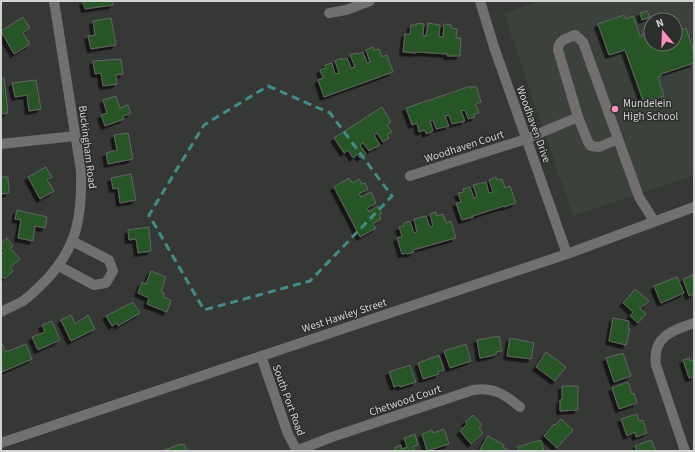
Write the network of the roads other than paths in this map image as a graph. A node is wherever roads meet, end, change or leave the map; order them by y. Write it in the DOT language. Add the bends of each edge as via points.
graph roads {
  1 [pos="54,1"];
  2 [pos="370,1"];
  3 [pos="480,1"];
  4 [pos="329,13"];
  5 [pos="578,117"];
  6 [pos="75,136"];
  7 [pos="526,139"];
  8 [pos="618,139"];
  9 [pos="1,144"];
  10 [pos="410,176"];
  11 [pos="694,207"];
  12 [pos="654,221"];
  13 [pos="72,241"];
  14 [pos="568,254"];
  15 [pos="59,266"];
  16 [pos="1,312"];
  17 [pos="694,323"];
  18 [pos="261,356"];
  19 [pos="520,407"];
  20 [pos="1,443"];
  21 [pos="297,451"];
  22 [pos="685,451"];
  1 -- 6 [label="street, Buckingham Road"];
  2 -- 4 [label="street"];
  3 -- 7 [label="street, Woodhaven Drive"];
  5 -- 7 [label="street, Woodhaven Court"];
  5 -- 8 [label="street" via="591,146 599,147"];
  5 -- 8 [label="street" via="558,50 561,41 575,35 583,42"];
  6 -- 9 [label="street"];
  6 -- 13 [label="street, Buckingham Road" via="81,171 82,198 79,220"];
  7 -- 10 [label="street, Woodhaven Court"];
  7 -- 14 [label="street, Woodhaven Drive"];
  8 -- 12 [label="street" via="639,197"];
  11 -- 12 [label="street, West Hawley Street"];
  12 -- 14 [label="street, West Hawley Street"];
  13 -- 15 [label="street, Buckingham Road"];
  13 -- 15 [label="street" via="109,260 113,271 106,283 94,285"];
  14 -- 18 [label="street, West Hawley Street"];
  15 -- 16 [label="street, Buckingham Road" via="24,301"];
  17 -- 22 [label="street" via="664,336 655,358"];
  18 -- 20 [label="street, West Hawley Street"];
  18 -- 21 [label="street, South Port Road" via="288,434"];
  19 -- 21 [label="street, Chetwood Court" via="497,391 483,388 332,437"];
}
